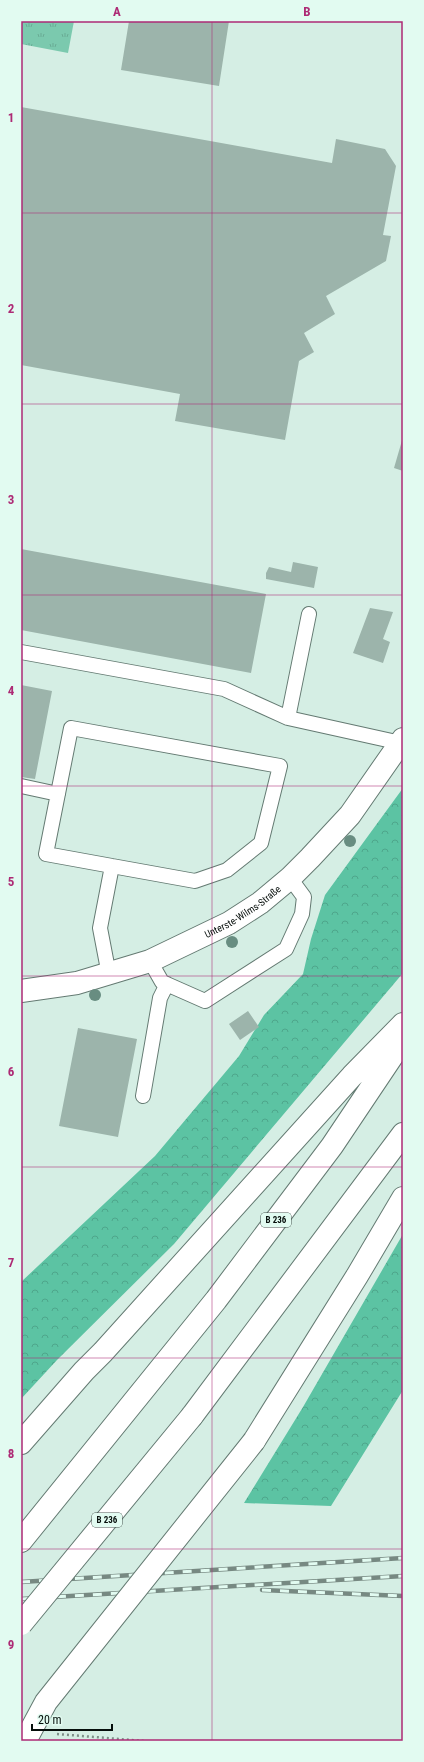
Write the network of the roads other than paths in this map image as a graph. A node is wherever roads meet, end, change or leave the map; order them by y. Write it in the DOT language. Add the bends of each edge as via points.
graph roads {
  1 [pos="309,614"];
  2 [pos="21,652"];
  3 [pos="288,718"];
  4 [pos="402,741"];
  5 [pos="21,786"];
  6 [pos="58,794"];
  7 [pos="112,866"];
  8 [pos="290,878"];
  9 [pos="150,961"];
  10 [pos="109,975"];
  11 [pos="167,984"];
  12 [pos="21,991"];
  13 [pos="403,1024"];
  14 [pos="403,1040"];
  15 [pos="144,1096"];
  16 [pos="403,1134"];
  17 [pos="403,1198"];
  18 [pos="21,1443"];
  19 [pos="21,1542"];
  20 [pos="21,1624"];
  21 [pos="46,1702"];
  22 [pos="21,1730"];
  23 [pos="25,1741"];
  1 -- 3 [label="lane"];
  2 -- 3 [label="lane" via="224,689"];
  3 -- 4 [label="lane"];
  4 -- 8 [label="main road, Unterste-Wilms-Straße" via="350,815"];
  5 -- 6 [label="lane"];
  6 -- 7 [label="lane" via="46,854"];
  6 -- 7 [label="lane" via="72,728 280,766 262,843 227,870 195,881"];
  7 -- 10 [label="lane" via="100,928"];
  8 -- 9 [label="main road, Unterste-Wilms-Straße" via="260,903 229,923"];
  8 -- 11 [label="lane" via="304,897 302,914 286,949 205,1001"];
  9 -- 10 [label="main road, Unterste-Wilms-Straße"];
  9 -- 11 [label="lane" via="162,982"];
  10 -- 12 [label="main road, Unterste-Wilms-Straße" via="77,983"];
  11 -- 15 [label="lane" via="160,998"];
  13 -- 18 [label="main road" via="352,1076"];
  14 -- 19 [label="main road, B 236" via="332,1146 216,1300"];
  16 -- 20 [label="main road, B 236, bridge" via="192,1416"];
  17 -- 21 [label="main road, bridge" via="254,1441"];
  21 -- 22 [label="main road, bridge"];
  21 -- 23 [label="main road, bridge"];
}
